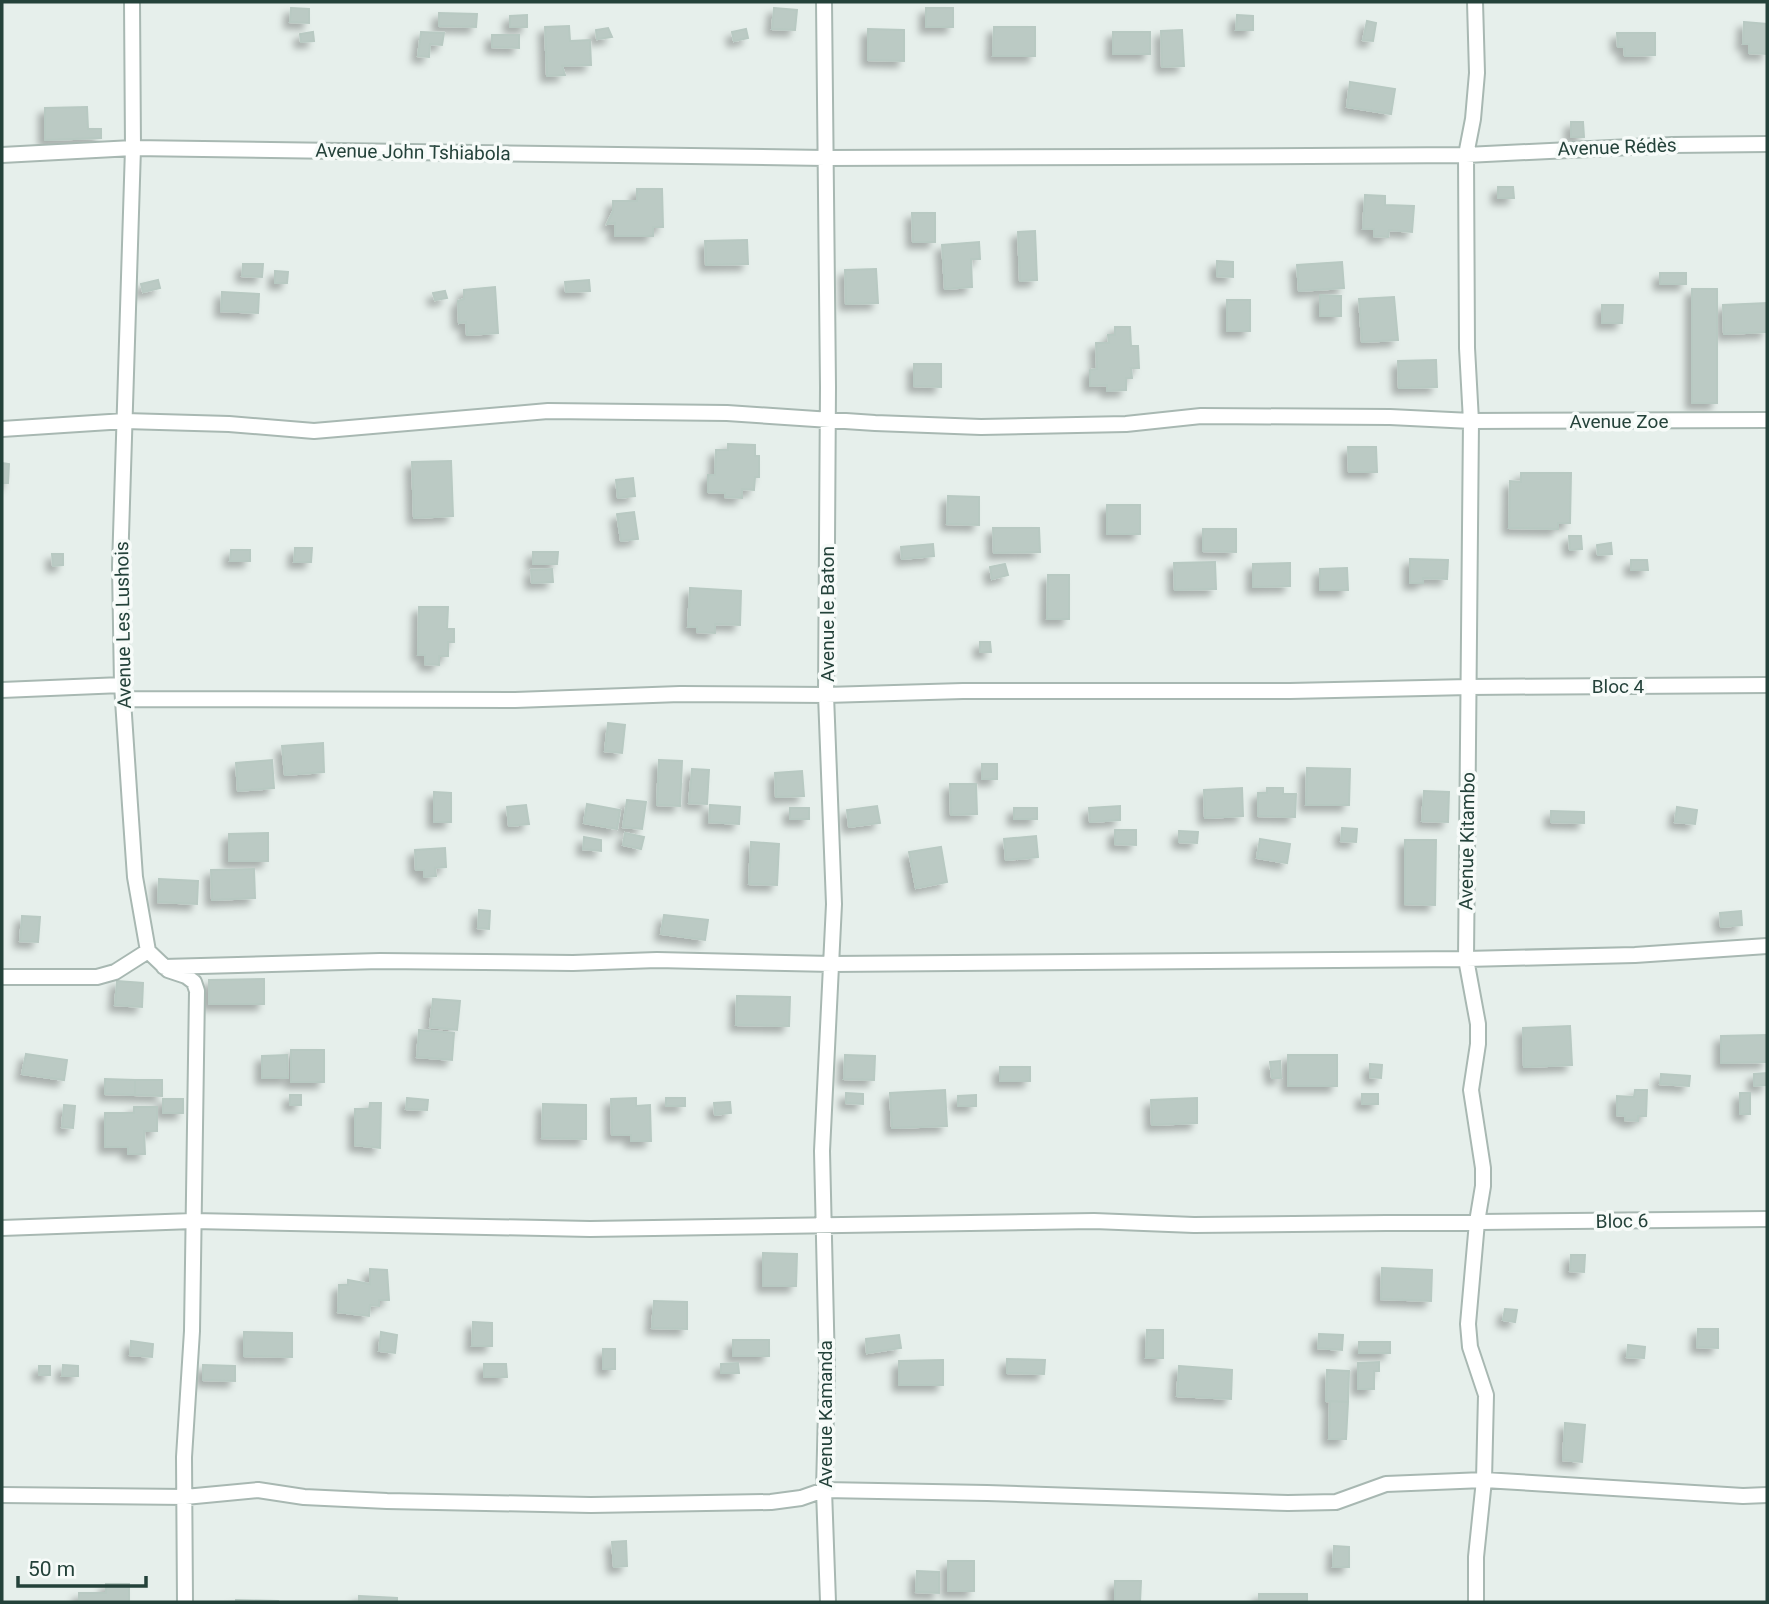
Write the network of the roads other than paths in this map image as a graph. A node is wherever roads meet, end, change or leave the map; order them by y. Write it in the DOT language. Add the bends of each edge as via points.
graph roads {
  1 [pos="132,2"];
  2 [pos="824,2"];
  3 [pos="1475,2"];
  4 [pos="1767,144"];
  5 [pos="133,148"];
  6 [pos="2,155"];
  7 [pos="1466,155"];
  8 [pos="825,158"];
  9 [pos="828,418"];
  10 [pos="1767,420"];
  11 [pos="125,421"];
  12 [pos="1471,421"];
  13 [pos="2,429"];
  14 [pos="1767,685"];
  15 [pos="1469,687"];
  16 [pos="2,690"];
  17 [pos="123,692"];
  18 [pos="826,695"];
  19 [pos="1767,946"];
  20 [pos="148,951"];
  21 [pos="1466,959"];
  22 [pos="832,964"];
  23 [pos="164,967"];
  24 [pos="2,977"];
  25 [pos="1767,1219"];
  26 [pos="193,1221"];
  27 [pos="1477,1222"];
  28 [pos="825,1225"];
  29 [pos="2,1228"];
  30 [pos="1484,1480"];
  31 [pos="824,1490"];
  32 [pos="2,1495"];
  33 [pos="1767,1495"];
  34 [pos="185,1497"];
  35 [pos="185,1602"];
  36 [pos="828,1602"];
  37 [pos="1476,1602"];
  1 -- 5 [label="street, Avenue Les Lushois"];
  2 -- 8 [label="street, Avenue le Baton"];
  3 -- 7 [label="street, Avenue Kitambo" via="1477,72"];
  4 -- 7 [label="street, Avenue Rédès"];
  5 -- 6 [label="street, Avenue John Tshiabola"];
  5 -- 8 [label="street, Avenue John Tshiabola"];
  5 -- 11 [label="street, Avenue Les Lushois"];
  7 -- 8 [label="street, Avenue Rédès"];
  7 -- 12 [label="street, Avenue Kitambo"];
  8 -- 9 [label="street, Avenue le Baton"];
  9 -- 11 [label="street, Avenue Zoe" via="548,411 314,431"];
  9 -- 12 [label="street, Avenue Zoe" via="981,427 1126,424 1201,416"];
  9 -- 18 [label="street, Avenue le Baton"];
  10 -- 12 [label="street, Avenue Zoe"];
  11 -- 13 [label="street, Avenue Zoe"];
  11 -- 17 [label="street, Avenue Les Lushois" via="120,566"];
  12 -- 15 [label="street, Avenue Kitambo"];
  14 -- 15 [label="street, Bloc 4"];
  15 -- 18 [label="street, Bloc 4"];
  15 -- 21 [label="street, Avenue Kitambo"];
  16 -- 17 [label="street, Bloc 4"];
  17 -- 18 [label="street, Bloc 4" via="515,700"];
  17 -- 20 [label="street, Avenue Les Lushois" via="135,877"];
  18 -- 22 [label="street, Avenue le Baton"];
  19 -- 21 [label="street"];
  20 -- 23 [label="street"];
  20 -- 24 [label="street" via="115,972 97,977"];
  21 -- 22 [label="street"];
  21 -- 27 [label="street, Avenue Kitambo" via="1478,1024 1471,1090 1483,1168"];
  22 -- 23 [label="street" via="380,961"];
  22 -- 28 [label="street, Avenue le Baton" via="822,1150"];
  23 -- 26 [label="street" via="186,976 197,991"];
  25 -- 27 [label="street, Bloc 6"];
  26 -- 28 [label="street, Bloc 6" via="508,1228"];
  26 -- 29 [label="street, Bloc 6"];
  26 -- 34 [label="street"];
  27 -- 28 [label="street, Bloc 6"];
  27 -- 30 [label="street, Avenue Kitambo" via="1468,1324 1470,1347 1486,1395"];
  28 -- 31 [label="street, Avenue Kamanda"];
  30 -- 31 [label="street" via="1385,1484 1336,1502 1288,1503"];
  30 -- 33 [label="street"];
  30 -- 37 [label="street, Avenue Kitambo"];
  31 -- 34 [label="street" via="771,1502 592,1506 387,1501 258,1490"];
  31 -- 36 [label="street, Avenue Kamanda"];
  32 -- 34 [label="street"];
  34 -- 35 [label="street"];
}
